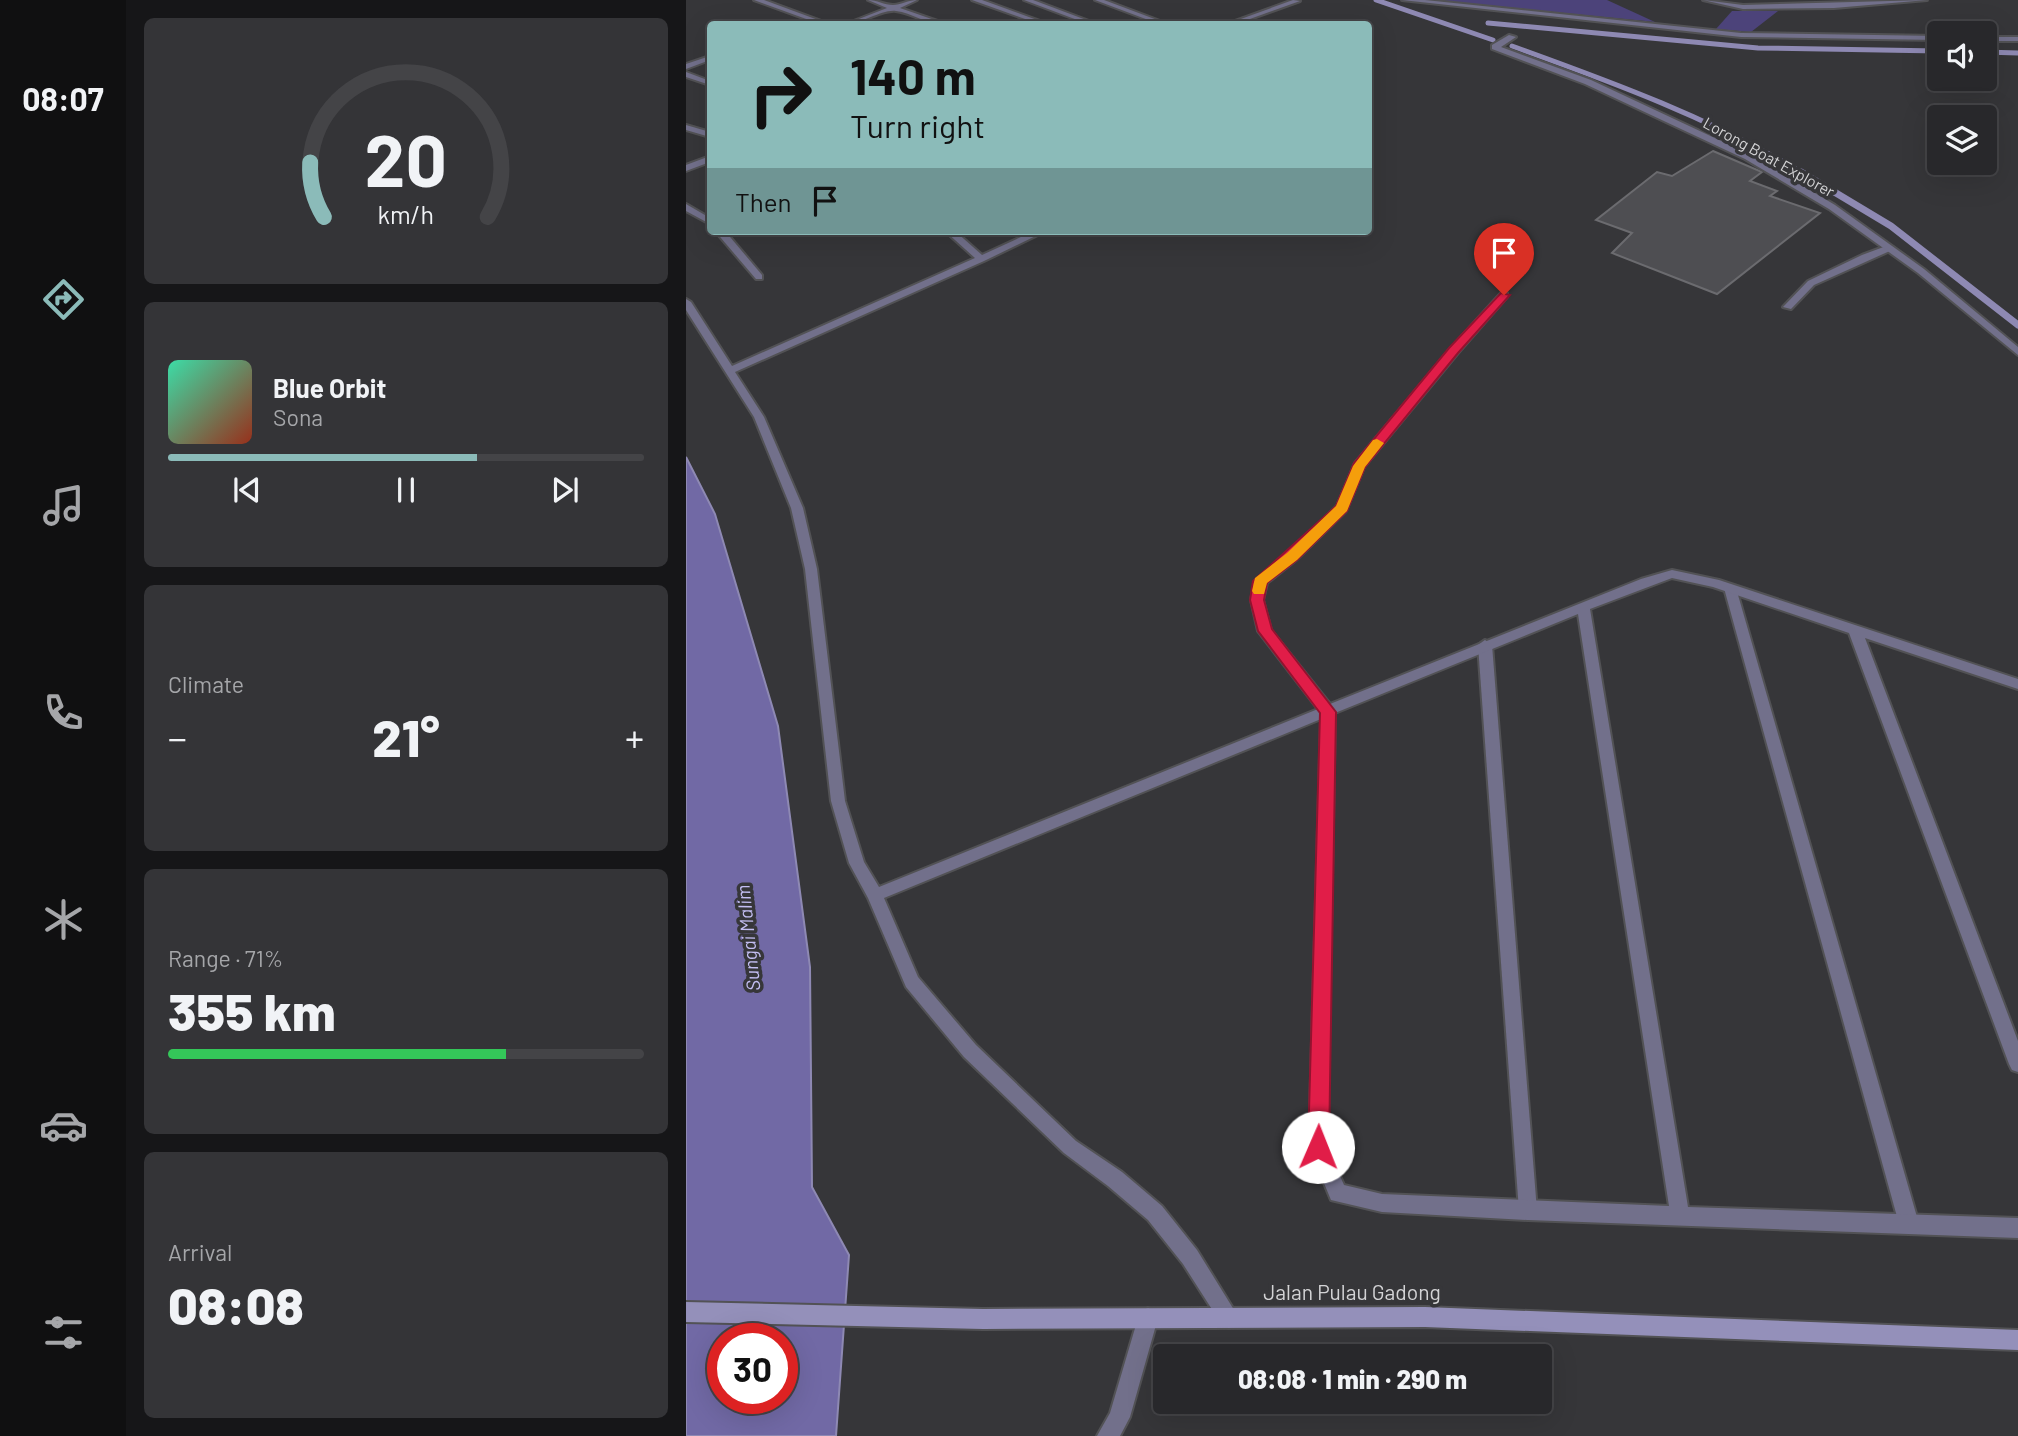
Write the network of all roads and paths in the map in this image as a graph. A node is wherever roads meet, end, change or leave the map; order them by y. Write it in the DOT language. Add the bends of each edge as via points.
graph roads {
  1 [pos="757,0"];
  2 [pos="871,0"];
  3 [pos="914,0"];
  4 [pos="975,0"];
  5 [pos="1027,0"];
  6 [pos="1098,0"];
  7 [pos="1294,0"];
  8 [pos="1405,0"];
  9 [pos="1706,0"];
  10 [pos="1924,0"];
  11 [pos="1907,1"];
  12 [pos="894,7"];
  13 [pos="1116,7"];
  14 [pos="1104,11"];
  15 [pos="1092,15"];
  16 [pos="1081,20"];
  17 [pos="815,21"];
  18 [pos="857,21"];
  19 [pos="934,21"];
  20 [pos="1035,21"];
  21 [pos="1078,21"];
  22 [pos="1084,21"];
  23 [pos="1156,21"];
  24 [pos="1240,21"];
  25 [pos="1511,37"];
  26 [pos="1927,38"];
  27 [pos="1997,39"];
  28 [pos="2018,39"];
  29 [pos="707,59"];
  30 [pos="686,67"];
  31 [pos="686,74"];
  32 [pos="707,82"];
  33 [pos="686,127"];
  34 [pos="707,134"];
  35 [pos="707,160"];
  36 [pos="686,168"];
  37 [pos="686,207"];
  38 [pos="707,219"];
  39 [pos="723,235"];
  40 [pos="955,235"];
  41 [pos="1032,235"];
  42 [pos="1889,248"];
  43 [pos="981,258"];
  44 [pos="759,277"];
  45 [pos="1504,295"];
  46 [pos="686,302"];
  47 [pos="1788,307"];
  48 [pos="2018,352"];
  49 [pos="728,371"];
  50 [pos="1730,588"];
  51 [pos="1583,607"];
  52 [pos="1855,630"];
  53 [pos="1485,645"];
  54 [pos="2018,684"];
  55 [pos="1328,712"];
  56 [pos="875,895"];
  57 [pos="2018,1063"];
  58 [pos="1528,1211"];
  59 [pos="1680,1216"];
  60 [pos="1909,1224"];
  61 [pos="2018,1228"];
  62 [pos="686,1312"];
  63 [pos="1148,1318"];
  64 [pos="1229,1318"];
  65 [pos="2018,1340"];
  66 [pos="1108,1436"];
  1 -- 17 [label="street"];
  2 -- 12 [label="street"];
  3 -- 12 [label="street"];
  4 -- 20 [label="street"];
  5 -- 16 [label="street"];
  6 -- 13 [label="street"];
  7 -- 24 [label="street"];
  8 -- 26 [label="street" via="1741,35"];
  9 -- 11 [label="street" via="1743,7"];
  10 -- 11 [label="street"];
  12 -- 18 [label="street"];
  12 -- 19 [label="street"];
  13 -- 14 [label="street"];
  13 -- 23 [label="street"];
  15 -- 16 [label="street"];
  16 -- 21 [label="street"];
  16 -- 22 [label="street"];
  25 -- 42 [label="street, Lorong Boat Explorer" via="1495,47 1588,82 1748,158 1832,207"];
  27 -- 28 [label="street"];
  29 -- 30 [label="street"];
  31 -- 32 [label="street"];
  33 -- 34 [label="street"];
  35 -- 36 [label="street"];
  37 -- 38 [label="street"];
  39 -- 44 [label="street"];
  40 -- 43 [label="street"];
  41 -- 43 [label="street"];
  42 -- 47 [label="street" via="1811,284"];
  42 -- 48 [label="street, Lorong Boat Explorer"];
  43 -- 49 [label="street"];
  45 -- 55 [label="street" via="1359,466 1342,508 1261,581 1257,600 1265,631"];
  46 -- 49 [label="street"];
  49 -- 56 [label="street" via="759,417 797,508 811,569 838,801 857,863"];
  50 -- 51 [label="street" via="1672,574"];
  50 -- 52 [label="street"];
  50 -- 60 [label="street"];
  51 -- 53 [label="street"];
  51 -- 59 [label="street"];
  52 -- 54 [label="street"];
  52 -- 57 [label="street"];
  53 -- 55 [label="street"];
  53 -- 58 [label="street"];
  55 -- 56 [label="street"];
  55 -- 58 [label="street" via="1318,1147 1338,1193 1382,1203"];
  56 -- 64 [label="street" via="912,982 970,1051 1070,1147 1155,1213"];
  58 -- 59 [label="street"];
  59 -- 60 [label="street"];
  60 -- 61 [label="street"];
  62 -- 63 [label="main road, Jalan Pulau Gadong"];
  63 -- 64 [label="main road, Jalan Pulau Gadong"];
  63 -- 66 [label="street" via="1119,1417"];
  64 -- 65 [label="main road, Jalan Pulau Gadong" via="1425,1317"];
}
